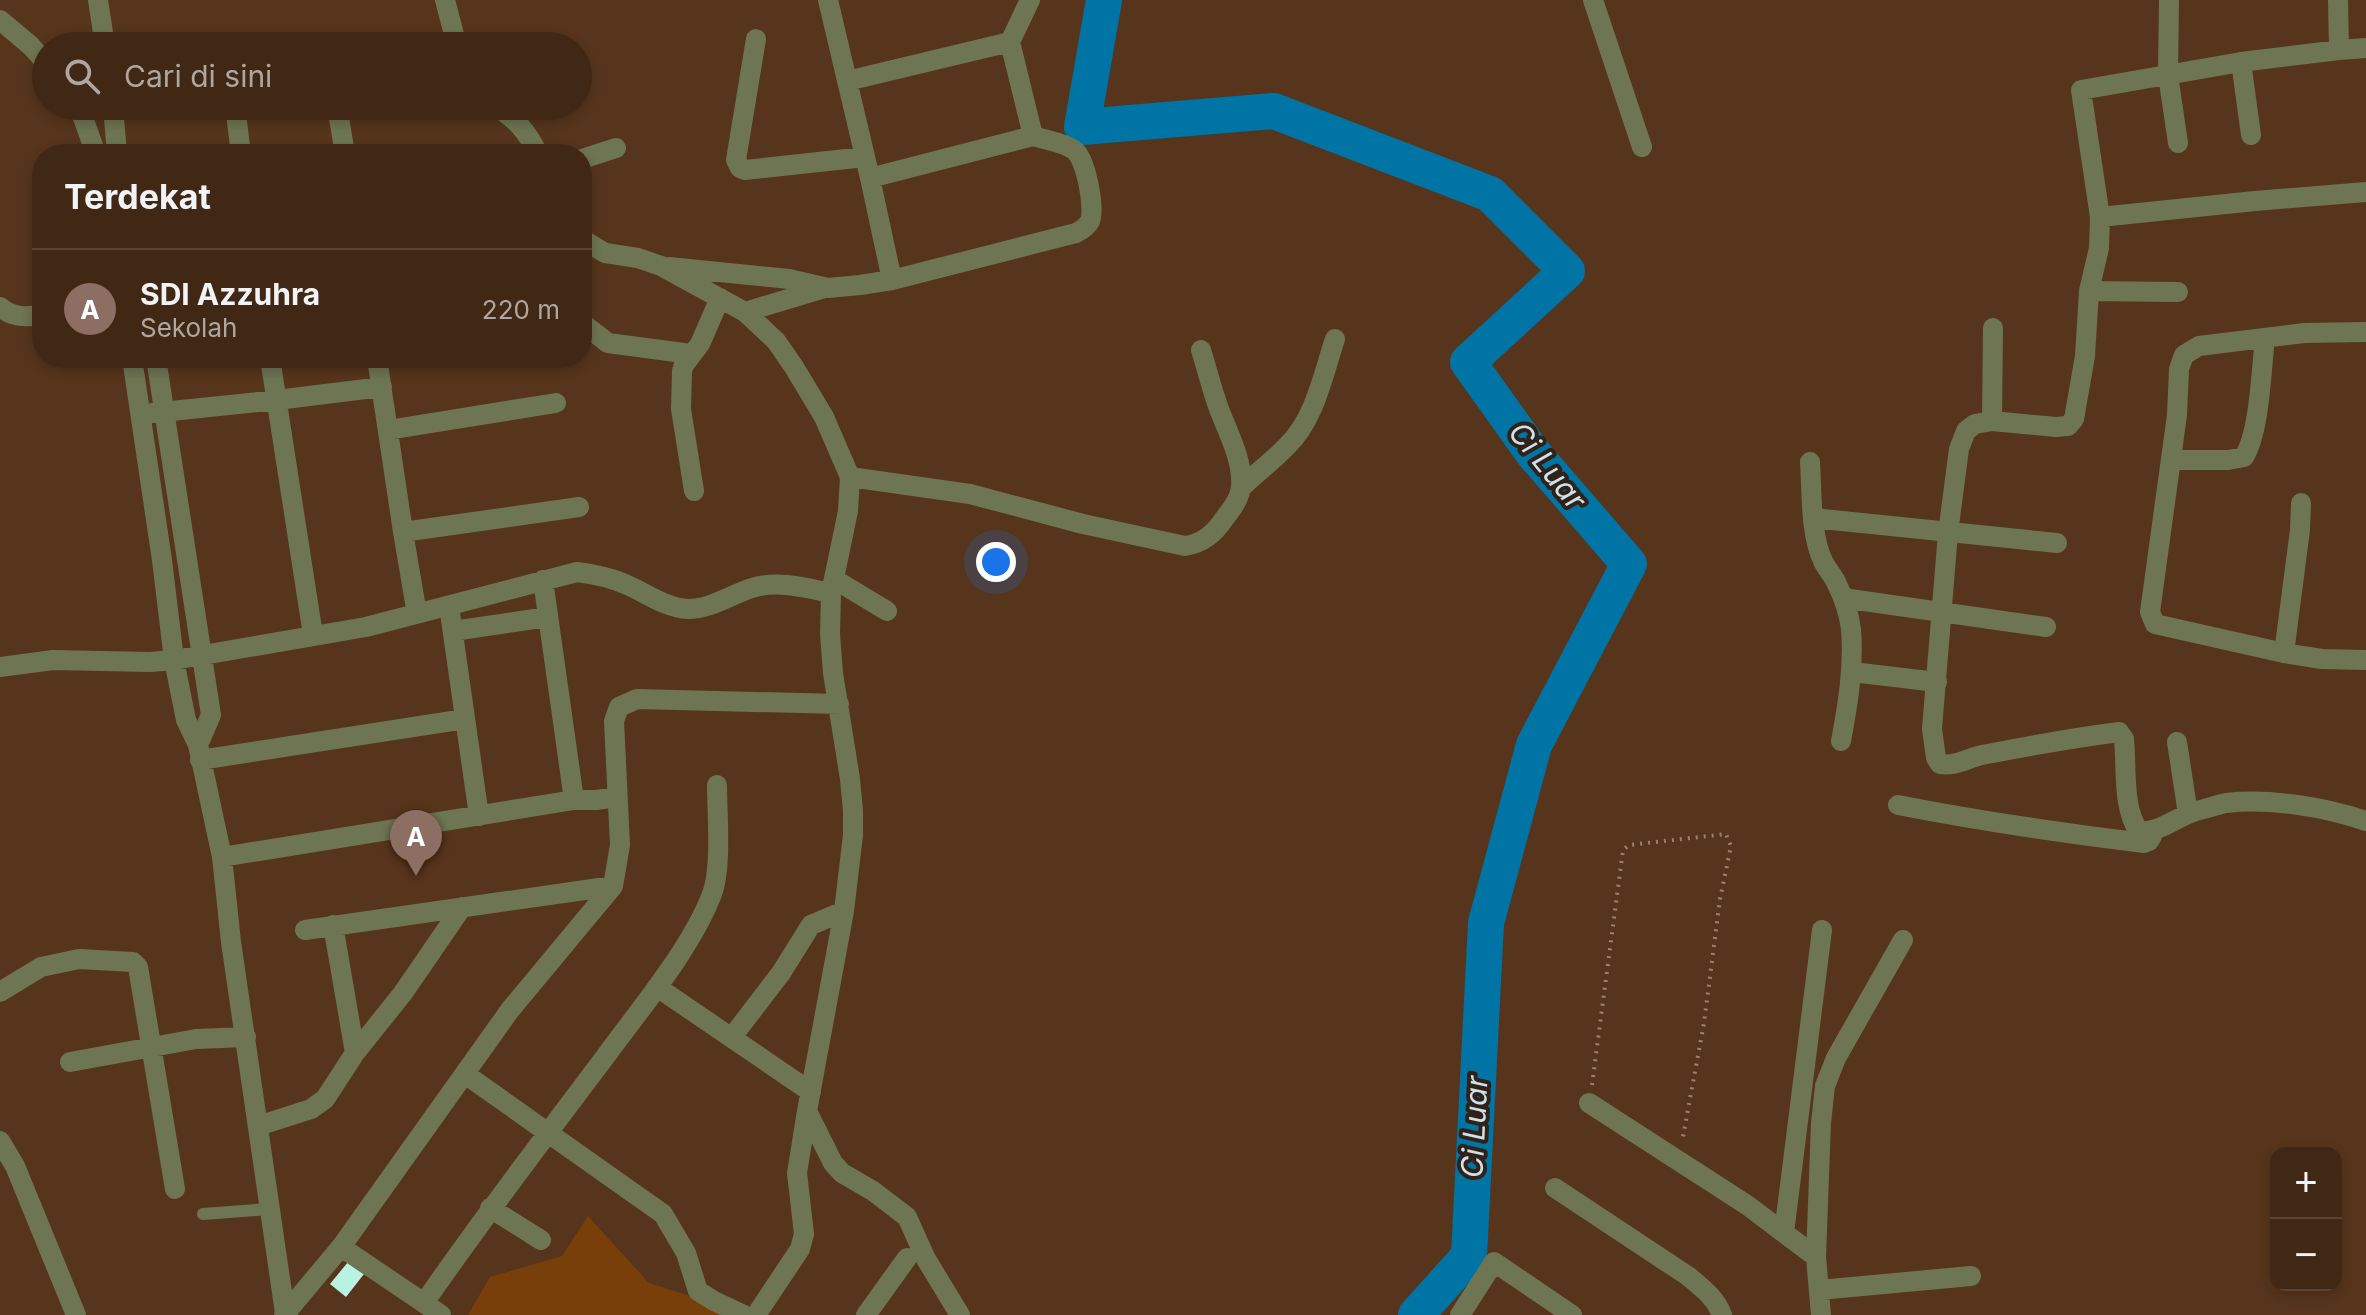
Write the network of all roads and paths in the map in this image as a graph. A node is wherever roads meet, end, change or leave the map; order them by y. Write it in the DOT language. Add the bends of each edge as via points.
graph roads {
  1 [pos="98,0"];
  2 [pos="445,0"];
  3 [pos="828,0"];
  4 [pos="1030,0"];
  5 [pos="1593,0"];
  6 [pos="2169,0"];
  7 [pos="2338,0"];
  8 [pos="0,20"];
  9 [pos="103,32"];
  10 [pos="453,32"];
  11 [pos="756,39"];
  12 [pos="1010,42"];
  13 [pos="32,47"];
  14 [pos="2366,48"];
  15 [pos="2339,50"];
  16 [pos="2241,62"];
  17 [pos="2168,75"];
  18 [pos="847,81"];
  19 [pos="84,120"];
  20 [pos="114,120"];
  21 [pos="237,120"];
  22 [pos="339,120"];
  23 [pos="515,120"];
  24 [pos="2251,135"];
  25 [pos="1033,136"];
  26 [pos="2178,143"];
  27 [pos="92,144"];
  28 [pos="116,144"];
  29 [pos="240,144"];
  30 [pos="343,144"];
  31 [pos="533,144"];
  32 [pos="1642,147"];
  33 [pos="616,148"];
  34 [pos="592,156"];
  35 [pos="865,157"];
  36 [pos="870,178"];
  37 [pos="2366,192"];
  38 [pos="2100,217"];
  39 [pos="592,245"];
  40 [pos="661,266"];
  41 [pos="892,280"];
  42 [pos="828,288"];
  43 [pos="2089,291"];
  44 [pos="2178,292"];
  45 [pos="720,298"];
  46 [pos="0,307"];
  47 [pos="745,312"];
  48 [pos="32,316"];
  49 [pos="1993,328"];
  50 [pos="592,331"];
  51 [pos="2366,332"];
  52 [pos="1335,339"];
  53 [pos="2265,339"];
  54 [pos="1201,350"];
  55 [pos="691,354"];
  56 [pos="133,368"];
  57 [pos="158,368"];
  58 [pos="272,368"];
  59 [pos="379,368"];
  60 [pos="382,387"];
  61 [pos="277,400"];
  62 [pos="556,403"];
  63 [pos="165,411"];
  64 [pos="140,415"];
  65 [pos="1992,421"];
  66 [pos="388,430"];
  67 [pos="2171,460"];
  68 [pos="1810,462"];
  69 [pos="850,477"];
  70 [pos="1241,488"];
  71 [pos="694,491"];
  72 [pos="2301,503"];
  73 [pos="579,507"];
  74 [pos="1813,518"];
  75 [pos="403,532"];
  76 [pos="1948,533"];
  77 [pos="2057,543"];
  78 [pos="543,580"];
  79 [pos="833,586"];
  80 [pos="1843,598"];
  81 [pos="449,606"];
  82 [pos="887,611"];
  83 [pos="1941,612"];
  84 [pos="417,614"];
  85 [pos="548,617"];
  86 [pos="2046,627"];
  87 [pos="453,631"];
  88 [pos="306,640"];
  89 [pos="2284,653"];
  90 [pos="202,657"];
  91 [pos="174,660"];
  92 [pos="2366,660"];
  93 [pos="0,667"];
  94 [pos="1852,672"];
  95 [pos="1937,682"];
  96 [pos="839,704"];
  97 [pos="465,719"];
  98 [pos="1841,741"];
  99 [pos="2177,742"];
  100 [pos="199,753"];
  101 [pos="717,785"];
  102 [pos="617,797"];
  103 [pos="574,800"];
  104 [pos="1898,805"];
  105 [pos="2188,814"];
  106 [pos="479,816"];
  107 [pos="2366,821"];
  108 [pos="2154,831"];
  109 [pos="222,857"];
  110 [pos="613,886"];
  111 [pos="462,907"];
  112 [pos="844,911"];
  113 [pos="333,925"];
  114 [pos="305,930"];
  115 [pos="1822,930"];
  116 [pos="1903,940"];
  117 [pos="657,987"];
  118 [pos="0,992"];
  119 [pos="246,1037"];
  120 [pos="732,1037"];
  121 [pos="152,1047"];
  122 [pos="355,1053"];
  123 [pos="70,1062"];
  124 [pos="465,1074"];
  125 [pos="809,1101"];
  126 [pos="1589,1103"];
  127 [pos="258,1126"];
  128 [pos="547,1134"];
  129 [pos="0,1141"];
  130 [pos="1678,1160"];
  131 [pos="1555,1188"];
  132 [pos="175,1189"];
  133 [pos="490,1208"];
  134 [pos="269,1209"];
  135 [pos="203,1214"];
  136 [pos="1784,1233"];
  137 [pos="541,1240"];
  138 [pos="341,1247"];
  139 [pos="1816,1257"];
  140 [pos="907,1258"];
  141 [pos="1971,1276"];
  142 [pos="1819,1290"];
  143 [pos="433,1309"];
  144 [pos="286,1314"];
  145 [pos="76,1315"];
  146 [pos="744,1315"];
  147 [pos="756,1315"];
  148 [pos="866,1315"];
  149 [pos="960,1315"];
  150 [pos="1460,1315"];
  151 [pos="1572,1315"];
  152 [pos="1722,1315"];
  153 [pos="1821,1315"];
  1 -- 9 [label="street"];
  2 -- 10 [label="street"];
  3 -- 18 [label="street"];
  4 -- 12 [label="street"];
  5 -- 32 [label="street"];
  6 -- 17 [label="street"];
  7 -- 15 [label="street"];
  8 -- 13 [label="street"];
  11 -- 35 [label="street" via="736,160 740,168"];
  12 -- 18 [label="street"];
  12 -- 25 [label="street"];
  14 -- 15 [label="street"];
  15 -- 16 [label="street"];
  16 -- 17 [label="street"];
  16 -- 24 [label="street"];
  17 -- 26 [label="street"];
  17 -- 38 [label="street" via="2081,90"];
  18 -- 35 [label="street"];
  19 -- 27 [label="street"];
  20 -- 28 [label="street"];
  21 -- 29 [label="street"];
  22 -- 30 [label="street"];
  23 -- 31 [label="street"];
  25 -- 36 [label="street"];
  25 -- 41 [label="street" via="1071,148 1081,157 1092,208 1085,228"];
  33 -- 34 [label="street"];
  35 -- 36 [label="street"];
  36 -- 41 [label="street"];
  37 -- 38 [label="street"];
  38 -- 43 [label="street"];
  39 -- 40 [label="street"];
  40 -- 42 [label="street"];
  40 -- 45 [label="street"];
  41 -- 42 [label="street"];
  42 -- 47 [label="street"];
  43 -- 44 [label="street"];
  43 -- 65 [label="street" via="2074,419 2056,427"];
  45 -- 47 [label="street"];
  45 -- 55 [label="street"];
  46 -- 48 [label="street" via="16,316"];
  47 -- 69 [label="street" via="794,367 824,417"];
  49 -- 65 [label="street"];
  50 -- 55 [label="street" via="608,343"];
  51 -- 53 [label="street"];
  52 -- 70 [label="street" via="1308,418 1288,445"];
  53 -- 67 [label="street" via="2199,346 2184,355"];
  53 -- 67 [label="street" via="2255,423 2244,457"];
  54 -- 70 [label="street" via="1238,460"];
  55 -- 71 [label="street" via="680,387"];
  56 -- 64 [label="street"];
  57 -- 63 [label="street"];
  58 -- 61 [label="street"];
  59 -- 60 [label="street"];
  60 -- 61 [label="street"];
  60 -- 66 [label="street"];
  61 -- 63 [label="street"];
  61 -- 88 [label="street"];
  62 -- 66 [label="street"];
  63 -- 64 [label="street"];
  63 -- 90 [label="street"];
  64 -- 91 [label="street"];
  65 -- 76 [label="street" via="1966,431"];
  66 -- 75 [label="street"];
  67 -- 89 [label="street" via="2151,618 2155,624"];
  68 -- 74 [label="street"];
  69 -- 70 [label="street" via="970,494 1185,546 1210,537"];
  69 -- 79 [label="street"];
  72 -- 89 [label="street"];
  73 -- 75 [label="street"];
  74 -- 76 [label="street"];
  74 -- 80 [label="street" via="1822,560"];
  75 -- 84 [label="street"];
  76 -- 77 [label="street"];
  76 -- 83 [label="street"];
  78 -- 79 [label="street" via="594,574 687,609 768,585"];
  78 -- 81 [label="street"];
  78 -- 85 [label="street"];
  79 -- 82 [label="street"];
  79 -- 96 [label="street" via="830,634"];
  80 -- 83 [label="street"];
  80 -- 94 [label="street" via="1851,628"];
  81 -- 84 [label="street"];
  81 -- 87 [label="street"];
  83 -- 86 [label="street"];
  83 -- 95 [label="street"];
  84 -- 88 [label="street"];
  85 -- 87 [label="street"];
  85 -- 103 [label="street"];
  87 -- 97 [label="street"];
  88 -- 90 [label="street"];
  89 -- 92 [label="street"];
  90 -- 91 [label="street"];
  90 -- 100 [label="street" via="211,715"];
  91 -- 93 [label="street" via="53,660"];
  91 -- 100 [label="street"];
  94 -- 95 [label="street"];
  94 -- 98 [label="street"];
  95 -- 108 [label="street" via="1932,729 1940,764 2119,732 2132,822 2139,832"];
  96 -- 102 [label="street" via="625,702 614,721"];
  96 -- 112 [label="street" via="853,811"];
  97 -- 100 [label="street"];
  97 -- 106 [label="street"];
  99 -- 105 [label="street"];
  100 -- 109 [label="street"];
  101 -- 117 [label="street" via="713,891"];
  102 -- 103 [label="street"];
  102 -- 110 [label="street" via="620,845"];
  103 -- 106 [label="street"];
  104 -- 108 [label="street" via="2144,843"];
  105 -- 107 [label="street" via="2225,803 2264,803 2328,809"];
  105 -- 108 [label="street"];
  106 -- 109 [label="street"];
  109 -- 119 [label="street"];
  110 -- 111 [label="street"];
  110 -- 124 [label="street" via="510,1010"];
  111 -- 113 [label="street"];
  111 -- 122 [label="street"];
  112 -- 120 [label="street" via="811,925"];
  112 -- 125 [label="street"];
  113 -- 114 [label="street"];
  113 -- 122 [label="street"];
  115 -- 136 [label="street"];
  116 -- 139 [label="street" via="1825,1086"];
  117 -- 120 [label="street"];
  117 -- 128 [label="street"];
  118 -- 121 [label="street" via="41,967 79,959 133,962 141,974"];
  119 -- 121 [label="street"];
  119 -- 127 [label="street"];
  120 -- 125 [label="street"];
  121 -- 123 [label="street"];
  121 -- 132 [label="street"];
  122 -- 127 [label="street" via="325,1099 311,1109"];
  124 -- 128 [label="street"];
  124 -- 138 [label="street"];
  125 -- 147 [label="street" via="797,1173 804,1234 800,1249"];
  125 -- 149 [label="street" via="833,1163 907,1217"];
  126 -- 130 [label="street"];
  126 -- 130 [label="path" via="1623,850 1629,845 1726,834 1731,846"];
  127 -- 134 [label="street"];
  128 -- 133 [label="street"];
  128 -- 146 [label="street" via="663,1214 686,1253 698,1291"];
  129 -- 145 [label="street"];
  130 -- 136 [label="street"];
  131 -- 152 [label="street" via="1688,1276"];
  133 -- 137 [label="street"];
  133 -- 143 [label="street"];
  134 -- 135 [label="lane"];
  134 -- 144 [label="street"];
  136 -- 139 [label="street"];
  138 -- 143 [label="street"];
  138 -- 144 [label="street"];
  139 -- 142 [label="street"];
  140 -- 148 [label="street"];
  141 -- 142 [label="street"];
  142 -- 153 [label="street"];
  150 -- 151 [label="street" via="1494,1262"];
}
